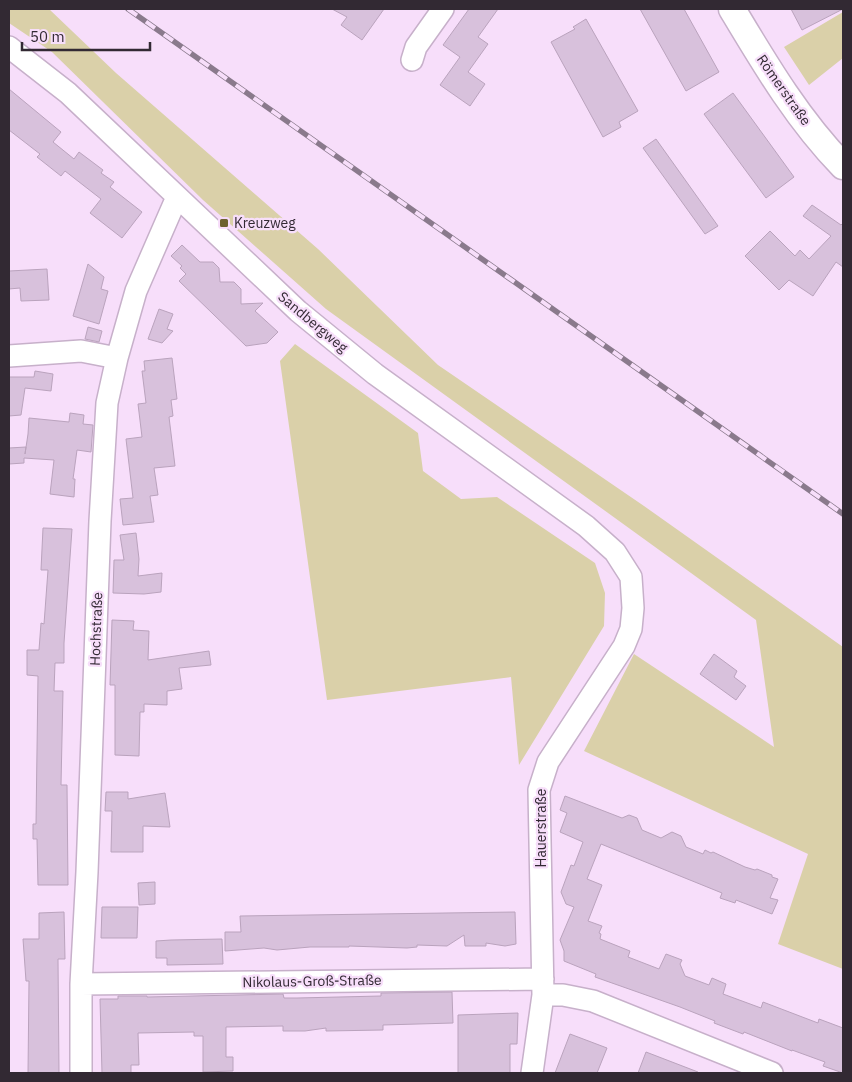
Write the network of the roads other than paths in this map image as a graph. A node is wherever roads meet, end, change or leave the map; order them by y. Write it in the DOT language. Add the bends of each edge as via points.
graph roads {
  1 [pos="443,9"];
  2 [pos="732,9"];
  3 [pos="9,46"];
  4 [pos="412,60"];
  5 [pos="843,166"];
  6 [pos="177,197"];
  7 [pos="9,356"];
  8 [pos="117,358"];
  9 [pos="630,577"];
  10 [pos="81,984"];
  11 [pos="543,987"];
  12 [pos="81,1073"];
  13 [pos="532,1073"];
  14 [pos="772,1073"];
  1 -- 4 [label="street" via="416,47"];
  2 -- 5 [label="main road, Römerstraße" via="787,98"];
  3 -- 6 [label="street, Sandbergweg" via="68,93"];
  6 -- 8 [label="street, Hochstraße" via="136,291"];
  6 -- 9 [label="street, Sandbergweg" via="298,311 375,374 586,526 615,552"];
  7 -- 8 [label="street" via="81,351"];
  8 -- 10 [label="street, Hochstraße" via="107,404 100,521"];
  9 -- 11 [label="street, Hauerstraße" via="633,608 631,629 624,646 548,762 539,790"];
  10 -- 11 [label="street, Nikolaus-Groß-Straße"];
  10 -- 12 [label="street, Hochstraße"];
  11 -- 13 [label="street, Hauerstraße"];
  11 -- 14 [label="street, Nikolaus-Groß-Straße" via="593,1002"];
}
